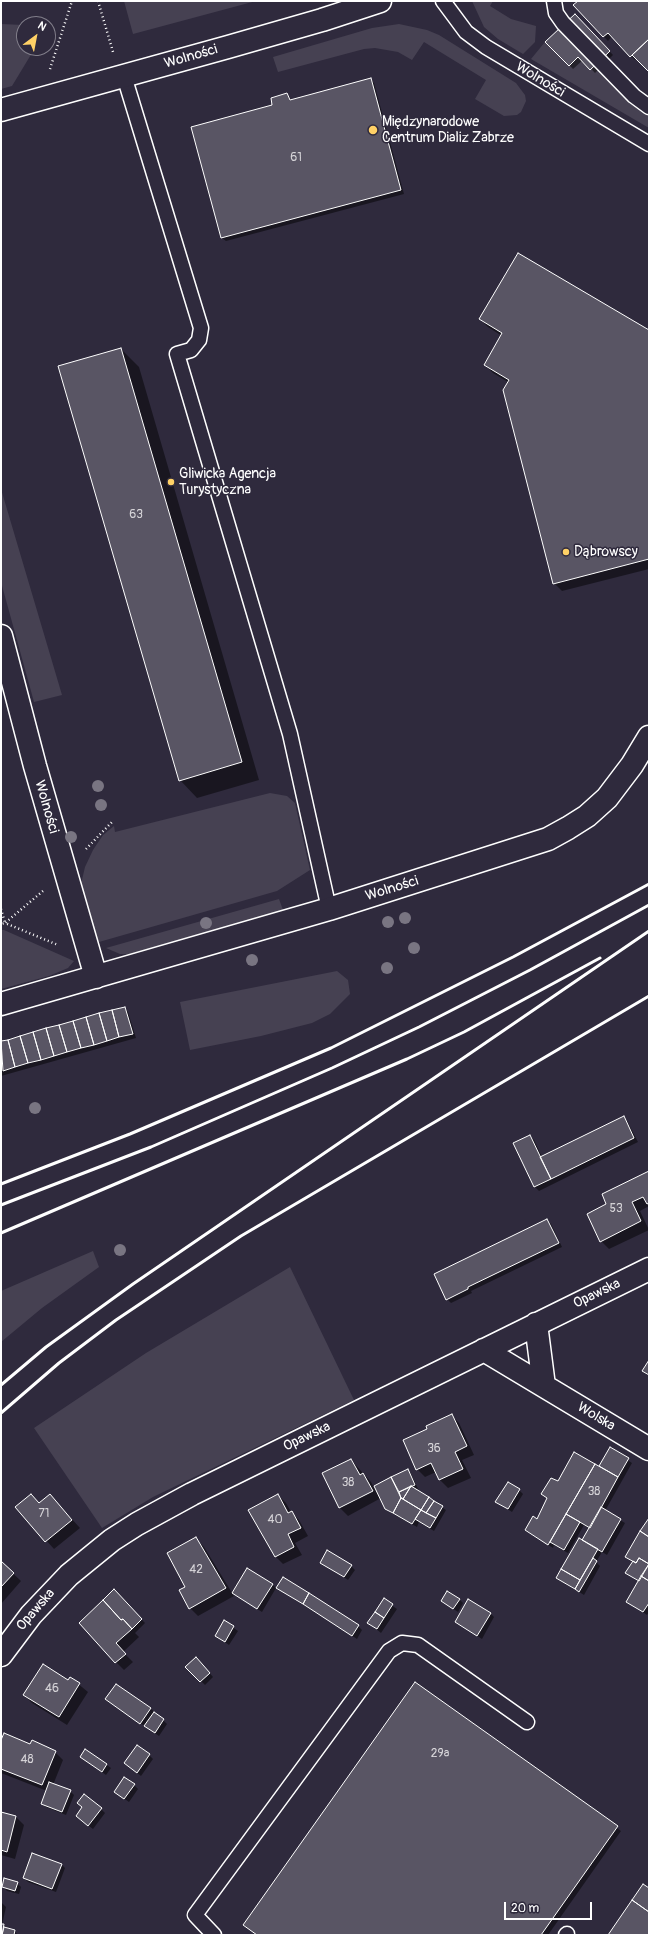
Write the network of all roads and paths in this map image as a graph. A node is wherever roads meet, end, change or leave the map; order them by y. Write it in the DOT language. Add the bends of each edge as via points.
graph roads {
  1 [pos="72,1"];
  2 [pos="98,1"];
  3 [pos="380,1"];
  4 [pos="443,1"];
  5 [pos="554,1"];
  6 [pos="122,77"];
  7 [pos="40,99"];
  8 [pos="649,107"];
  9 [pos="1,110"];
  10 [pos="649,144"];
  11 [pos="1,636"];
  12 [pos="649,737"];
  13 [pos="1,909"];
  14 [pos="329,909"];
  15 [pos="5,923"];
  16 [pos="1,924"];
  17 [pos="87,949"];
  18 [pos="96,977"];
  19 [pos="1,1004"];
  20 [pos="649,1268"];
  21 [pos="536,1324"];
  22 [pos="484,1350"];
  23 [pos="544,1386"];
  24 [pos="649,1449"];
  25 [pos="1,1656"];
  26 [pos="527,1722"];
  27 [pos="214,1935"];
  1 -- 7 [label="path"];
  2 -- 6 [label="path"];
  3 -- 6 [label="street, Wolności"];
  4 -- 10 [label="lane, Wolności" via="466,32 486,47"];
  5 -- 8 [label="lane" via="556,13 563,23 634,96"];
  6 -- 7 [label="street, Wolności"];
  6 -- 14 [label="lane" via="201,328 199,340 191,350 177,354 290,734"];
  7 -- 9 [label="street, Wolności"];
  11 -- 17 [label="street, Wolności"];
  12 -- 14 [label="street, Wolności" via="615,789 587,816 548,839"];
  13 -- 15 [label="path"];
  14 -- 18 [label="street, Wolności"];
  15 -- 16 [label="path"];
  15 -- 17 [label="path" via="76,952"];
  17 -- 18 [label="street, Wolności"];
  18 -- 19 [label="street, Wolności"];
  20 -- 21 [label="street, Opawska"];
  21 -- 22 [label="street, Opawska"];
  21 -- 23 [label="street"];
  22 -- 23 [label="street, Wolska"];
  22 -- 25 [label="street, Opawska" via="192,1494 137,1524 112,1540 69,1575 31,1615"];
  23 -- 24 [label="street, Wolska"];
  26 -- 27 [label="lane" via="418,1646 402,1643 389,1651 195,1915"];
}
